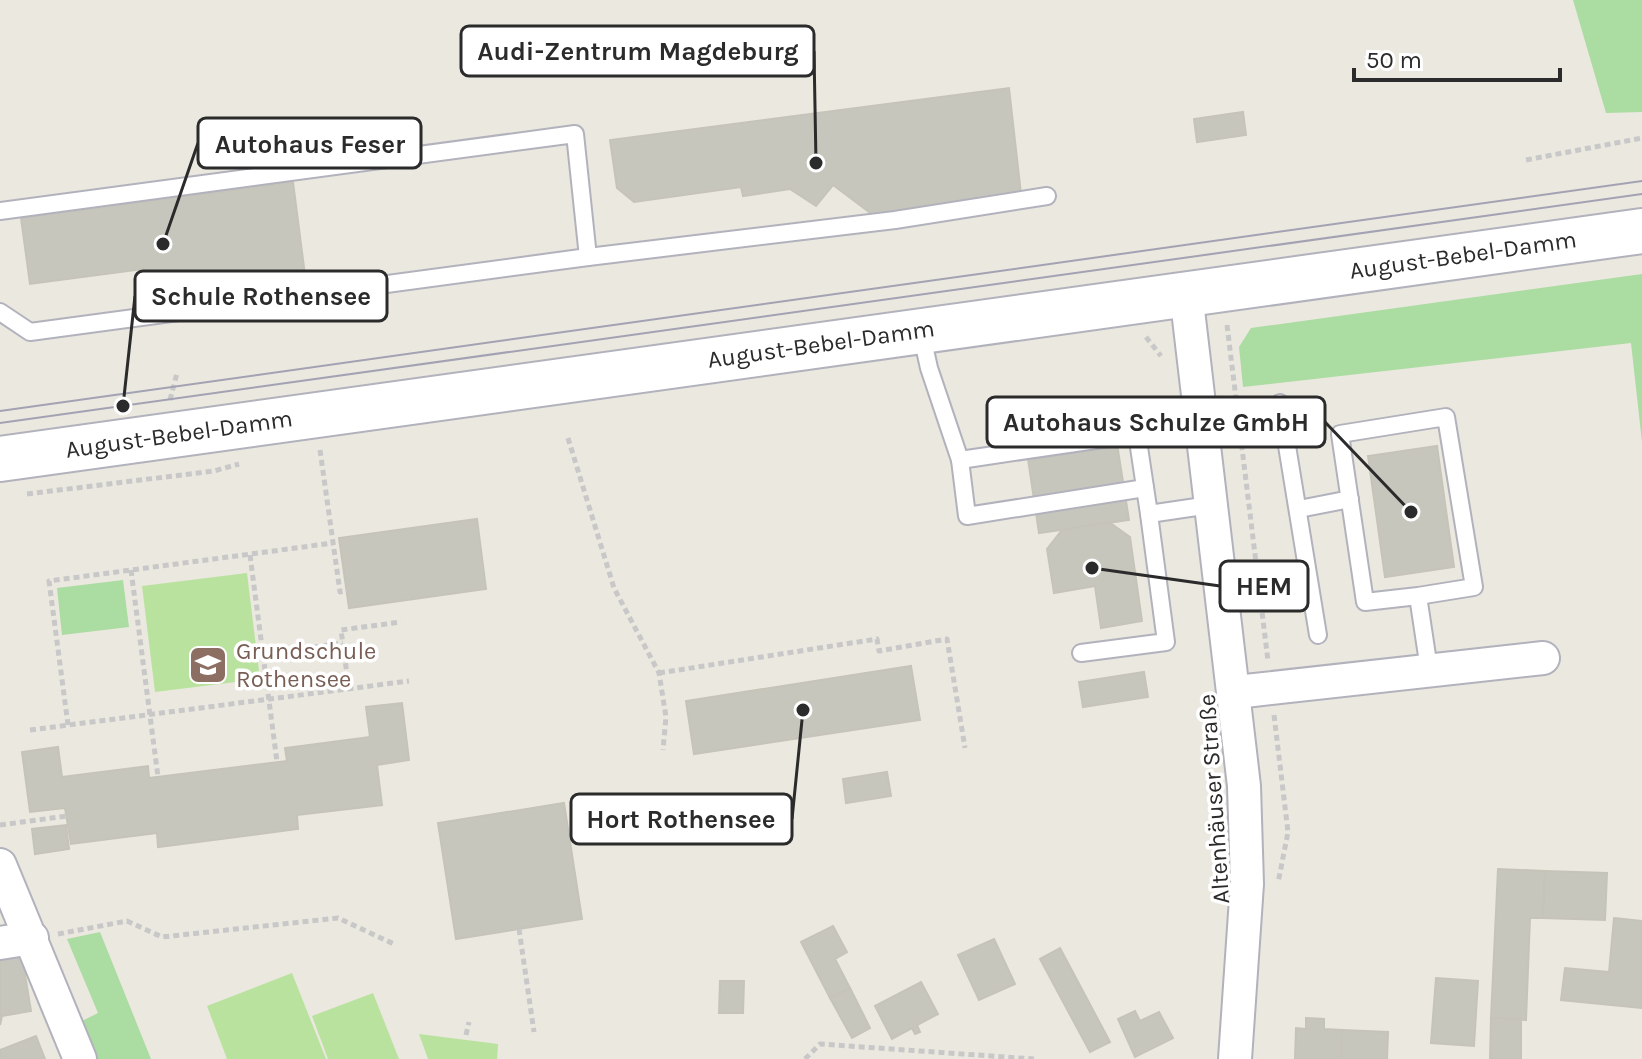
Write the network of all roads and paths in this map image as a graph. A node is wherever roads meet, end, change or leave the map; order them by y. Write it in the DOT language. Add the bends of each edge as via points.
graph roads {
  1 [pos="1642,138"];
  2 [pos="1526,160"];
  3 [pos="1047,196"];
  4 [pos="0,211"];
  5 [pos="1642,231"];
  6 [pos="588,257"];
  7 [pos="1186,293"];
  8 [pos="0,312"];
  9 [pos="1227,325"];
  10 [pos="921,330"];
  11 [pos="1280,403"];
  12 [pos="568,438"];
  13 [pos="320,450"];
  14 [pos="960,460"];
  15 [pos="242,463"];
  16 [pos="8,477"];
  17 [pos="1145,488"];
  18 [pos="1350,499"];
  19 [pos="1210,505"];
  20 [pos="1299,509"];
  21 [pos="1149,514"];
  22 [pos="333,543"];
  23 [pos="250,555"];
  24 [pos="131,570"];
  25 [pos="347,591"];
  26 [pos="1418,596"];
  27 [pos="401,622"];
  28 [pos="1318,635"];
  29 [pos="343,643"];
  30 [pos="1081,653"];
  31 [pos="263,654"];
  32 [pos="1267,658"];
  33 [pos="1543,658"];
  34 [pos="1429,669"];
  35 [pos="659,673"];
  36 [pos="409,681"];
  37 [pos="349,689"];
  38 [pos="1236,692"];
  39 [pos="269,700"];
  40 [pos="150,715"];
  41 [pos="68,725"];
  42 [pos="30,730"];
  43 [pos="965,748"];
  44 [pos="663,750"];
  45 [pos="277,762"];
  46 [pos="158,777"];
  47 [pos="67,816"];
  48 [pos="0,825"];
  49 [pos="0,865"];
  50 [pos="519,929"];
  51 [pos="32,938"];
  52 [pos="0,943"];
  53 [pos="394,944"];
  54 [pos="469,1022"];
  55 [pos="534,1032"];
  56 [pos="466,1035"];
  57 [pos="80,1059"];
  58 [pos="805,1059"];
  59 [pos="1034,1059"];
  60 [pos="1235,1059"];
  1 -- 2 [label="path"];
  3 -- 6 [label="lane"];
  4 -- 6 [label="lane" via="575,134"];
  5 -- 7 [label="main road, August-Bebel-Damm"];
  6 -- 8 [label="lane" via="30,332"];
  7 -- 10 [label="main road, August-Bebel-Damm"];
  7 -- 19 [label="street, Altenhäuser Straße"];
  9 -- 32 [label="path"];
  10 -- 14 [label="lane"];
  10 -- 16 [label="main road, August-Bebel-Damm"];
  11 -- 20 [label="lane"];
  12 -- 35 [label="path" via="614,588"];
  13 -- 22 [label="path"];
  14 -- 17 [label="lane" via="1137,434"];
  14 -- 17 [label="lane" via="967,516"];
  15 -- 16 [label="path, August-Bebel-Damm" via="214,471"];
  17 -- 21 [label="lane"];
  18 -- 20 [label="lane"];
  18 -- 26 [label="lane" via="1365,602"];
  18 -- 26 [label="lane" via="1340,434 1446,417 1474,587"];
  19 -- 21 [label="lane"];
  19 -- 38 [label="street, Altenhäuser Straße"];
  20 -- 28 [label="lane"];
  21 -- 30 [label="lane" via="1166,642"];
  22 -- 23 [label="path"];
  22 -- 25 [label="path" via="340,592"];
  23 -- 24 [label="path"];
  23 -- 31 [label="path"];
  24 -- 40 [label="path"];
  24 -- 41 [label="path" via="49,581"];
  26 -- 34 [label="lane"];
  27 -- 29 [label="path" via="341,630"];
  29 -- 31 [label="path"];
  29 -- 37 [label="path"];
  31 -- 39 [label="path"];
  33 -- 34 [label="street, Altenhäuser Straße"];
  34 -- 38 [label="street, Altenhäuser Straße"];
  35 -- 43 [label="path" via="877,639 879,651 947,639"];
  35 -- 44 [label="path" via="666,717"];
  36 -- 37 [label="path"];
  37 -- 39 [label="path"];
  38 -- 60 [label="street, Altenhäuser Straße" via="1247,884"];
  39 -- 40 [label="path"];
  39 -- 45 [label="path"];
  40 -- 41 [label="path"];
  40 -- 46 [label="path"];
  41 -- 42 [label="path"];
  47 -- 48 [label="path"];
  49 -- 51 [label="street"];
  50 -- 55 [label="path"];
  51 -- 52 [label="street"];
  51 -- 53 [label="path" via="127,921 162,937 338,918"];
  51 -- 57 [label="street"];
  54 -- 56 [label="path"];
  58 -- 59 [label="path" via="820,1044"];
}
